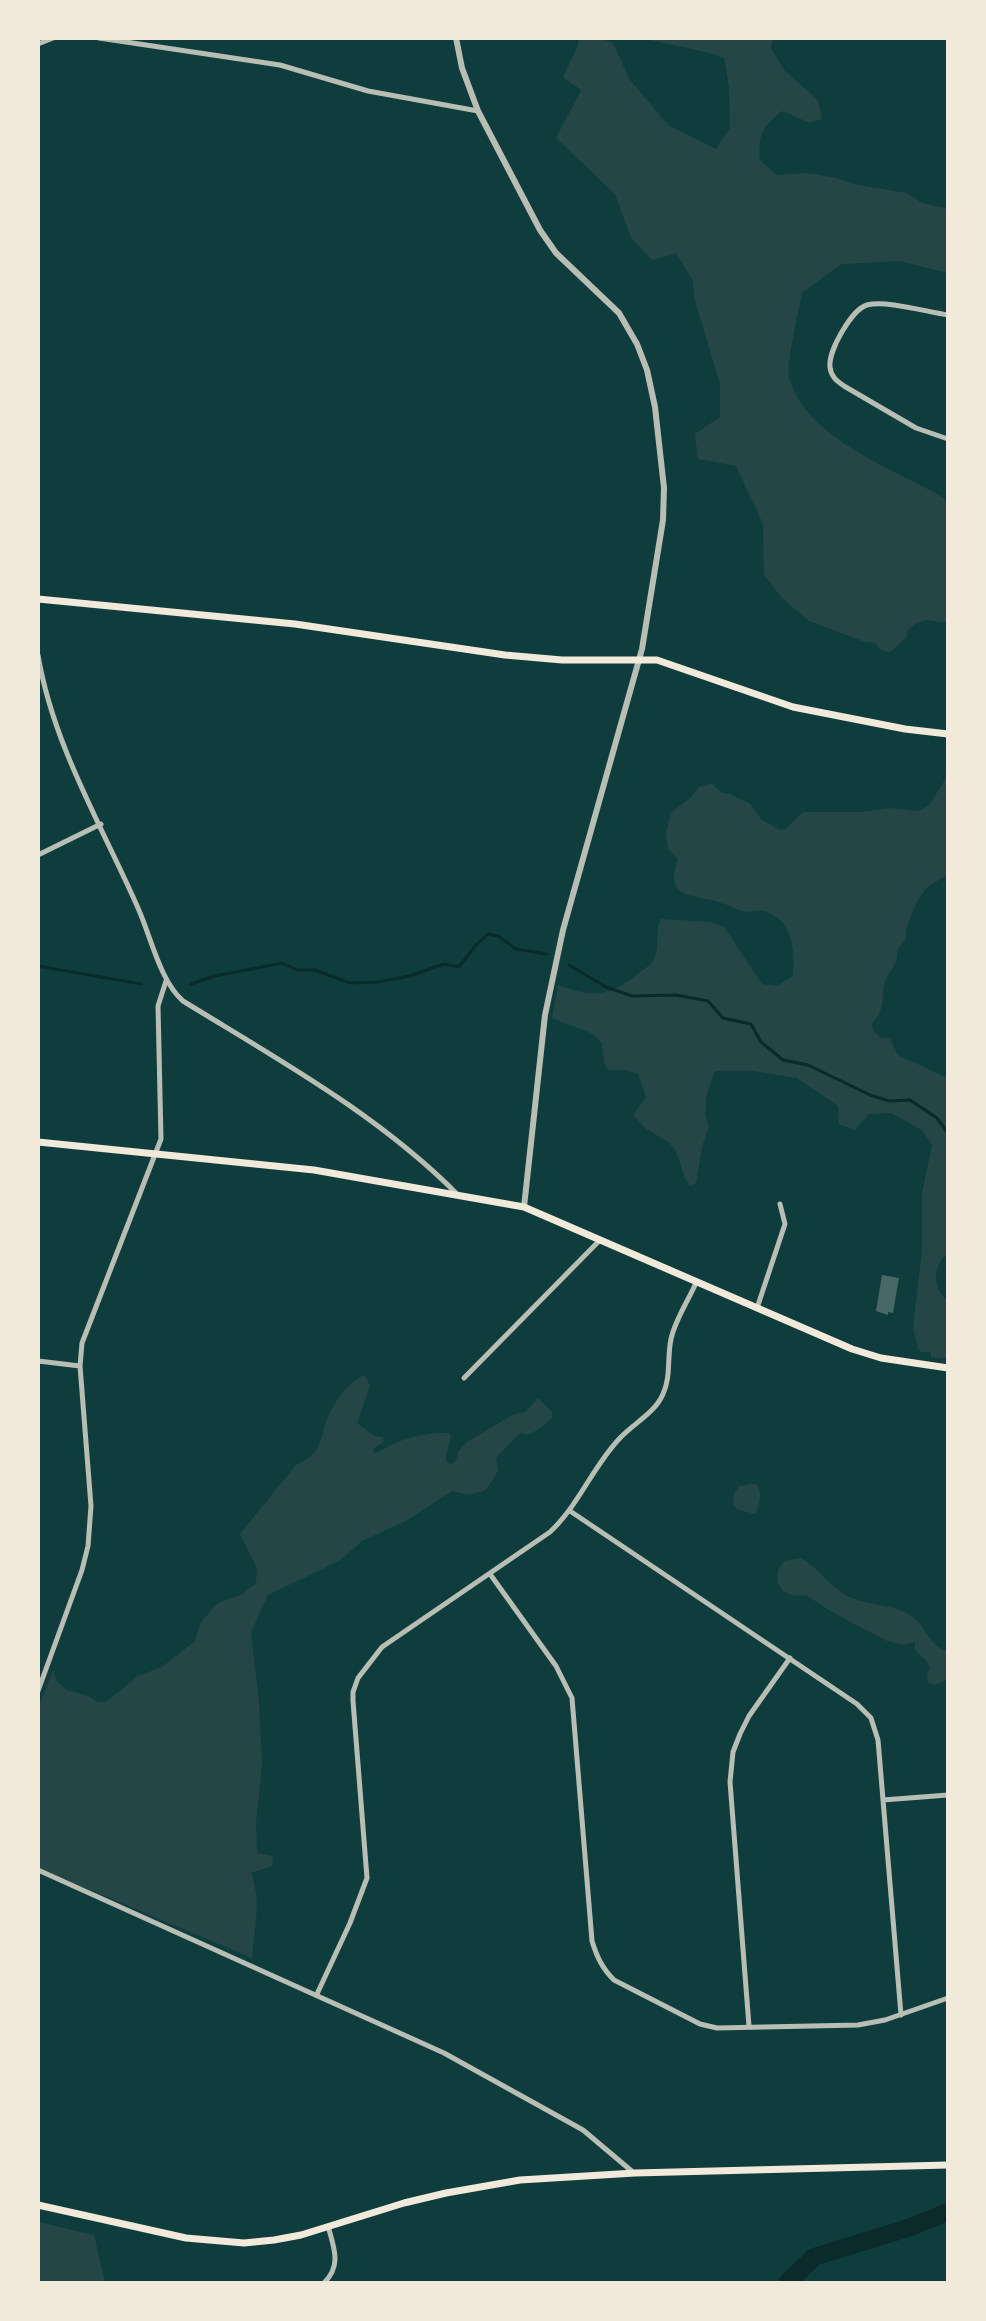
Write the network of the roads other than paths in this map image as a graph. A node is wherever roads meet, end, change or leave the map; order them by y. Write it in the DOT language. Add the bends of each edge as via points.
graph roads {
  1 [pos="53,38"];
  2 [pos="99,38"];
  3 [pos="456,38"];
  4 [pos="38,44"];
  5 [pos="478,111"];
  6 [pos="948,315"];
  7 [pos="948,439"];
  8 [pos="38,599"];
  9 [pos="38,655"];
  10 [pos="639,659"];
  11 [pos="40,677"];
  12 [pos="948,734"];
  13 [pos="101,824"];
  14 [pos="38,855"];
  15 [pos="166,981"];
  16 [pos="38,1142"];
  17 [pos="156,1152"];
  18 [pos="459,1196"];
  19 [pos="780,1204"];
  20 [pos="524,1207"];
  21 [pos="601,1239"];
  22 [pos="696,1283"];
  23 [pos="757,1309"];
  24 [pos="38,1361"];
  25 [pos="80,1366"];
  26 [pos="948,1368"];
  27 [pos="464,1378"];
  28 [pos="570,1511"];
  29 [pos="490,1574"];
  30 [pos="790,1658"];
  31 [pos="38,1691"];
  32 [pos="948,1795"];
  33 [pos="883,1800"];
  34 [pos="38,1870"];
  35 [pos="317,1994"];
  36 [pos="948,1998"];
  37 [pos="901,2015"];
  38 [pos="749,2026"];
  39 [pos="948,2165"];
  40 [pos="635,2173"];
  41 [pos="38,2205"];
  42 [pos="328,2226"];
  43 [pos="324,2283"];
  1 -- 4 [label="street"];
  2 -- 5 [label="street" via="280,65 368,91"];
  3 -- 5 [label="street"];
  5 -- 10 [label="street" via="540,230 556,253 619,313 647,370 664,488"];
  6 -- 7 [label="street" via="878,304 861,307 830,364 834,378 844,386 916,428"];
  8 -- 10 [label="main road" via="295,624 505,655"];
  9 -- 11 [label="street"];
  10 -- 12 [label="main road" via="657,660 793,707"];
  10 -- 20 [label="street" via="567,914 545,1015"];
  11 -- 13 [label="street" via="63,743"];
  13 -- 14 [label="street"];
  13 -- 15 [label="street"];
  15 -- 17 [label="street" via="158,1006 161,1139"];
  15 -- 18 [label="street" via="183,1001 346,1103"];
  16 -- 17 [label="main road"];
  17 -- 18 [label="main road" via="314,1170"];
  17 -- 25 [label="street" via="87,1327"];
  18 -- 20 [label="main road"];
  19 -- 23 [label="street" via="785,1224"];
  20 -- 21 [label="main road"];
  21 -- 22 [label="main road"];
  21 -- 27 [label="street"];
  22 -- 23 [label="main road"];
  22 -- 28 [label="street" via="672,1335 662,1398 604,1457"];
  23 -- 26 [label="main road" via="867,1354"];
  24 -- 25 [label="street"];
  25 -- 31 [label="street" via="91,1506 88,1546"];
  28 -- 29 [label="street" via="550,1532"];
  28 -- 30 [label="street"];
  29 -- 35 [label="street" via="382,1647 355,1684 367,1878"];
  29 -- 38 [label="street" via="556,1666 572,1698 592,1941 603,1969 614,1980 700,2024"];
  30 -- 33 [label="street" via="871,1718"];
  30 -- 38 [label="street" via="749,1716 733,1752 730,1782"];
  32 -- 33 [label="street"];
  33 -- 37 [label="street"];
  34 -- 35 [label="street"];
  35 -- 40 [label="street" via="444,2053 583,2130"];
  36 -- 37 [label="street"];
  37 -- 38 [label="street" via="858,2025"];
  39 -- 40 [label="main road"];
  40 -- 42 [label="main road" via="474,2187"];
  41 -- 42 [label="main road" via="221,2242 274,2240"];
  42 -- 43 [label="street" via="336,2260"];
}
